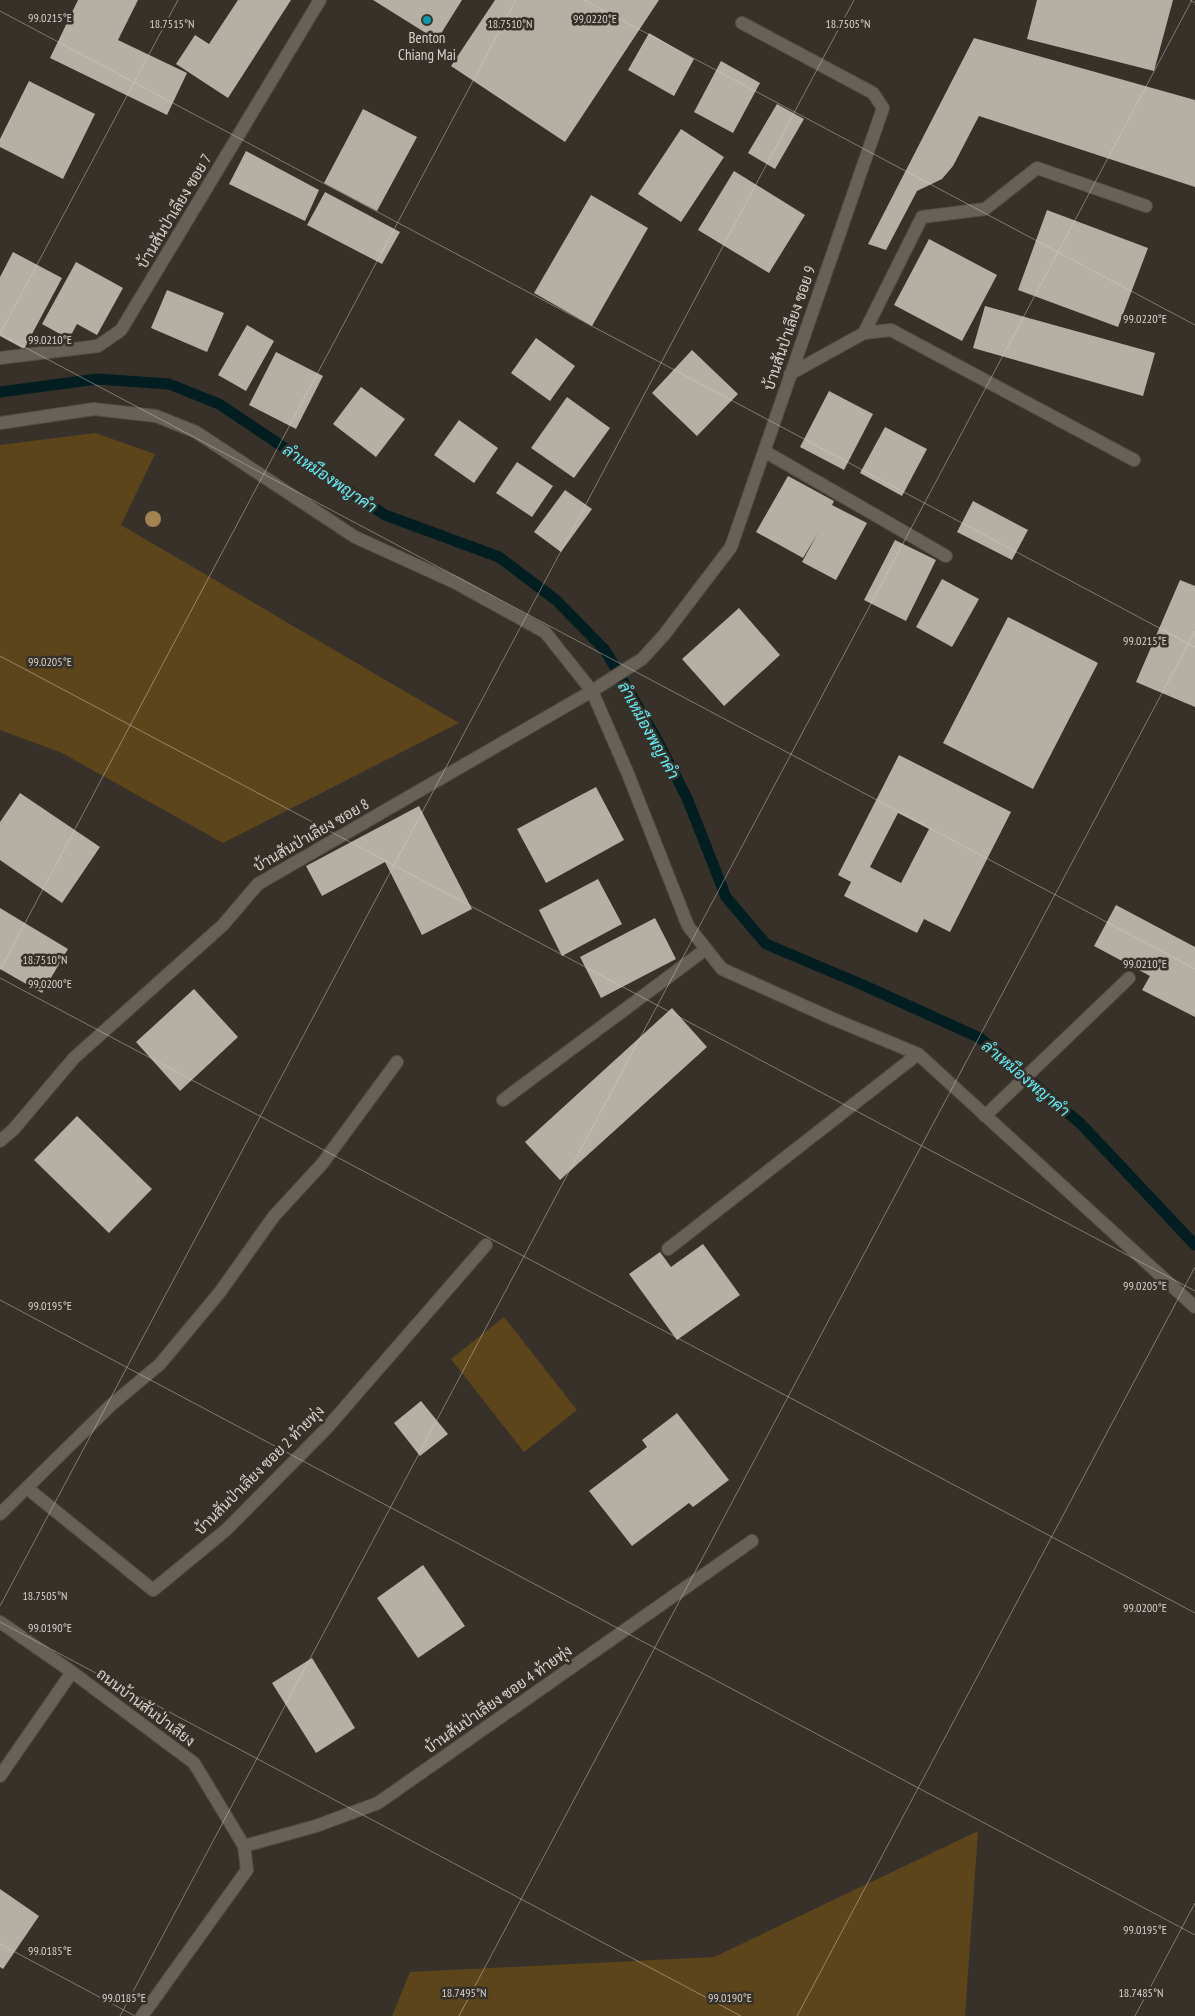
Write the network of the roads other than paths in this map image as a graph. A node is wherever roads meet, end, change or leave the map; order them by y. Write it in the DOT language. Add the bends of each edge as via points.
graph roads {
  1 [pos="320,0"];
  2 [pos="742,24"];
  3 [pos="1146,206"];
  4 [pos="864,333"];
  5 [pos="0,358"];
  6 [pos="790,374"];
  7 [pos="0,423"];
  8 [pos="764,451"];
  9 [pos="1134,460"];
  10 [pos="946,556"];
  11 [pos="612,678"];
  12 [pos="592,691"];
  13 [pos="706,949"];
  14 [pos="1129,978"];
  15 [pos="918,1054"];
  16 [pos="398,1062"];
  17 [pos="503,1100"];
  18 [pos="985,1116"];
  19 [pos="0,1141"];
  20 [pos="486,1245"];
  21 [pos="668,1248"];
  22 [pos="1195,1307"];
  23 [pos="27,1488"];
  24 [pos="0,1514"];
  25 [pos="752,1541"];
  26 [pos="0,1622"];
  27 [pos="72,1672"];
  28 [pos="0,1776"];
  29 [pos="244,1846"];
  30 [pos="142,2016"];
  1 -- 5 [label="street, บ้านสันป่าเลียง ซอย 7" via="121,330 98,346"];
  2 -- 6 [label="street, บ้านสันป่าเลียง ซอย 9" via="873,94 884,108"];
  3 -- 4 [label="street" via="1037,168 985,209 922,217"];
  4 -- 6 [label="street"];
  4 -- 9 [label="street" via="891,330"];
  6 -- 8 [label="street, บ้านสันป่าเลียง ซอย 9"];
  7 -- 12 [label="street" via="94,409 156,416 196,432 355,537 456,583 545,632"];
  8 -- 10 [label="street"];
  8 -- 11 [label="street, บ้านสันป่าเลียง ซอย 9" via="731,547 664,635 642,659"];
  11 -- 12 [label="street, บ้านสันป่าเลียง ซอย 8"];
  12 -- 13 [label="street" via="688,926"];
  12 -- 19 [label="street, บ้านสันป่าเลียง ซอย 8" via="258,884 223,925 74,1058"];
  13 -- 15 [label="street" via="722,969"];
  13 -- 17 [label="street"];
  14 -- 18 [label="street"];
  15 -- 18 [label="street"];
  15 -- 21 [label="street"];
  16 -- 23 [label="street" via="322,1164 274,1216 220,1292 160,1364 110,1406"];
  18 -- 22 [label="street"];
  20 -- 23 [label="street, บ้านสันป่าเลียง ซอย 2 ท้ายทุ่ง" via="326,1429 226,1530 153,1590"];
  23 -- 24 [label="street"];
  25 -- 29 [label="street, บ้านสันป่าเลียง ซอย 4 ท้ายทุ่ง" via="378,1802 316,1826"];
  26 -- 27 [label="street, ถนนบ้านสันป่าเลียง"];
  27 -- 28 [label="street"];
  27 -- 29 [label="street, ถนนบ้านสันป่าเลียง" via="194,1763"];
  29 -- 30 [label="street" via="248,1870"];
}
